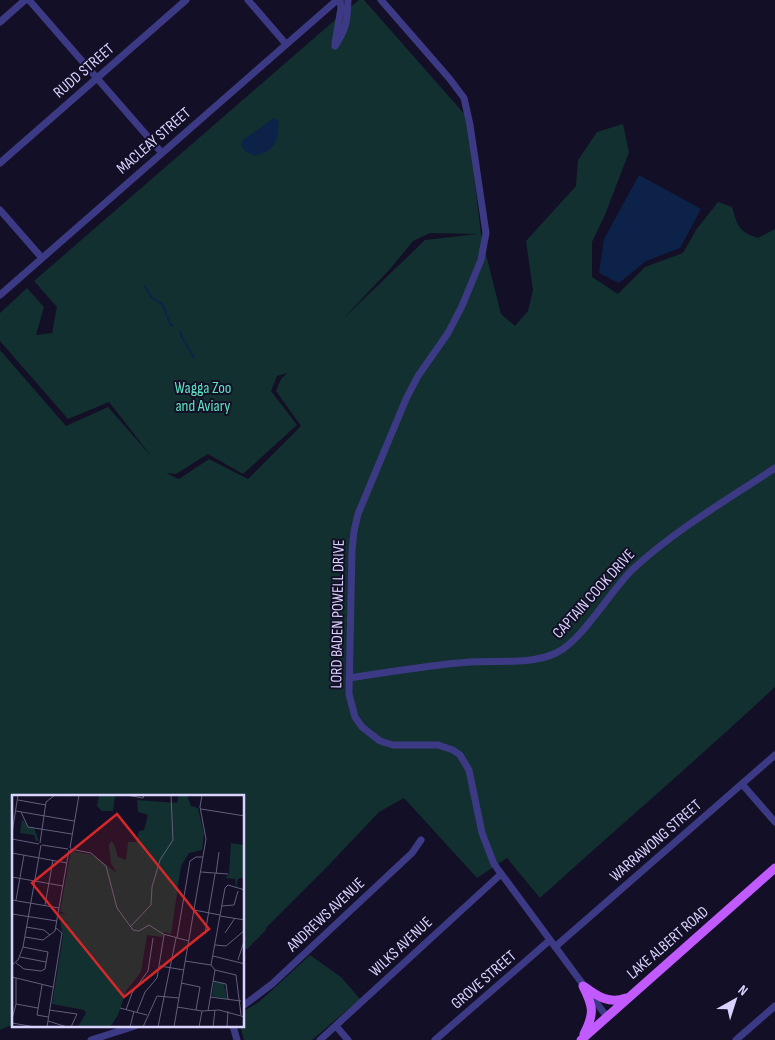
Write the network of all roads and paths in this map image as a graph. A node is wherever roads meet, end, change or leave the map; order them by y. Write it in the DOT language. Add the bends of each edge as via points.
graph roads {
  1 [pos="27,0"];
  2 [pos="186,0"];
  3 [pos="248,0"];
  4 [pos="337,0"];
  5 [pos="348,0"];
  6 [pos="382,0"];
  7 [pos="0,22"];
  8 [pos="286,44"];
  9 [pos="97,78"];
  10 [pos="162,152"];
  11 [pos="0,163"];
  12 [pos="0,210"];
  13 [pos="42,258"];
  14 [pos="0,295"];
  15 [pos="775,468"];
  16 [pos="350,678"];
  17 [pos="775,755"];
  18 [pos="742,784"];
  19 [pos="775,822"];
  20 [pos="421,840"];
  21 [pos="774,871"];
  22 [pos="501,874"];
  23 [pos="550,940"];
  24 [pos="555,947"];
  25 [pos="583,986"];
  26 [pos="629,996"];
  27 [pos="245,1003"];
  28 [pos="775,1006"];
  29 [pos="607,1017"];
  30 [pos="336,1026"];
  31 [pos="129,1028"];
  32 [pos="91,1040"];
  33 [pos="320,1040"];
  34 [pos="348,1040"];
  35 [pos="435,1040"];
  36 [pos="581,1040"];
  37 [pos="736,1040"];
  1 -- 7 [label="street"];
  1 -- 9 [label="street"];
  2 -- 9 [label="street, RUDD STREET"];
  3 -- 8 [label="street"];
  4 -- 5 [label="street" via="341,8 335,46 344,32"];
  4 -- 8 [label="street, MACLEAY STREET"];
  6 -- 16 [label="street, LORD BADEN POWELL DRIVE" via="464,98 486,232 481,260 462,306 406,399 358,514 352,550"];
  8 -- 10 [label="street, MACLEAY STREET"];
  9 -- 10 [label="street"];
  9 -- 11 [label="street, RUDD STREET"];
  10 -- 13 [label="street, MACLEAY STREET"];
  12 -- 13 [label="street"];
  13 -- 14 [label="street, MACLEAY STREET"];
  15 -- 16 [label="street, CAPTAIN COOK DRIVE" via="647,556 622,580 575,639 558,652 538,658 443,664"];
  16 -- 22 [label="street, LORD BADEN POWELL DRIVE" via="351,706 355,717 371,735 393,745 446,746 460,755 471,778 485,844"];
  17 -- 18 [label="street, WARRAWONG STREET"];
  18 -- 19 [label="street"];
  18 -- 24 [label="street, WARRAWONG STREET"];
  20 -- 27 [label="street, ANDREWS AVENUE" via="412,853 272,984"];
  21 -- 26 [label="main road, LAKE ALBERT ROAD"];
  22 -- 23 [label="street, LORD BADEN POWELL DRIVE"];
  22 -- 30 [label="street, WILKS AVENUE"];
  23 -- 24 [label="street, LORD BADEN POWELL DRIVE"];
  23 -- 35 [label="street, GROVE STREET"];
  24 -- 25 [label="street, LORD BADEN POWELL DRIVE"];
  25 -- 26 [label="main road" via="606,999"];
  25 -- 29 [label="street, LORD BADEN POWELL DRIVE"];
  25 -- 36 [label="main road" via="593,1008"];
  26 -- 29 [label="main road, LAKE ALBERT ROAD"];
  28 -- 37 [label="street"];
  29 -- 36 [label="main road, LAKE ALBERT ROAD"];
  30 -- 33 [label="street, WILKS AVENUE"];
  30 -- 34 [label="street"];
  31 -- 32 [label="street"];
}
